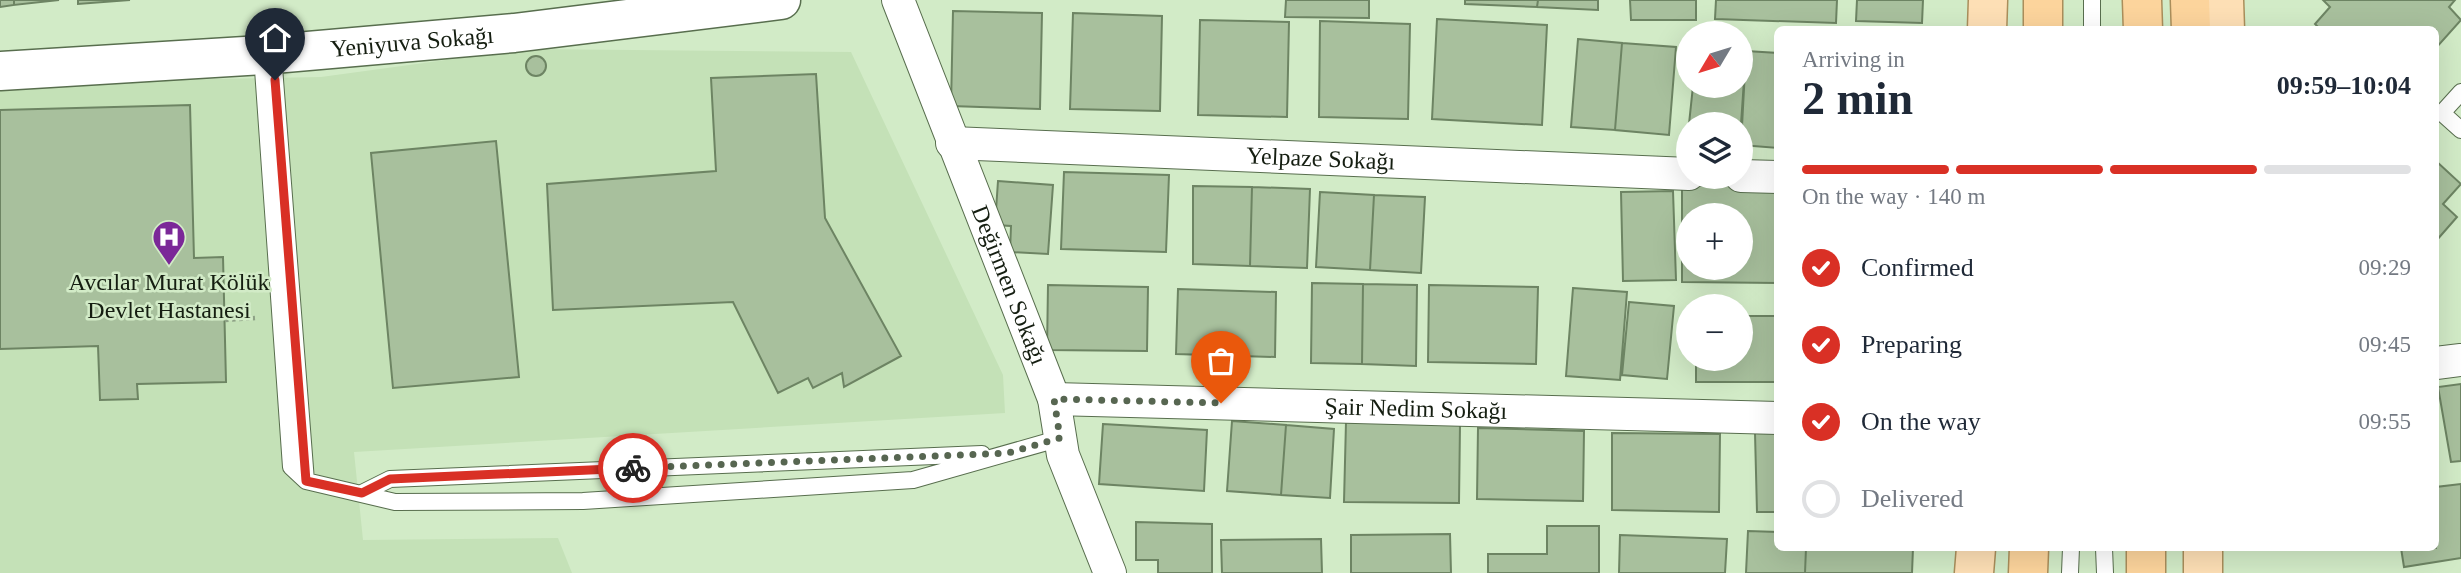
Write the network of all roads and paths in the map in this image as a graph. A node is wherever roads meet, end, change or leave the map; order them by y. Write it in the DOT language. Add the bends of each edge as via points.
graph roads {
  1 [pos="781,0"];
  2 [pos="898,0"];
  3 [pos="1988,0"];
  4 [pos="2043,0"];
  5 [pos="2092,0"];
  6 [pos="2143,0"];
  7 [pos="2190,0"];
  8 [pos="2224,0"];
  9 [pos="1987,26"];
  10 [pos="2043,26"];
  11 [pos="2092,26"];
  12 [pos="2143,26"];
  13 [pos="2191,26"];
  14 [pos="2225,26"];
  15 [pos="267,55"];
  16 [pos="0,71"];
  17 [pos="2461,92"];
  18 [pos="2461,130"];
  19 [pos="952,143"];
  20 [pos="1676,173"];
  21 [pos="1753,176"];
  22 [pos="1774,177"];
  23 [pos="2461,360"];
  24 [pos="2439,363"];
  25 [pos="1054,399"];
  26 [pos="1774,418"];
  27 [pos="1060,438"];
  28 [pos="1008,453"];
  29 [pos="306,481"];
  30 [pos="362,493"];
  31 [pos="1976,551"];
  32 [pos="2029,551"];
  33 [pos="2070,551"];
  34 [pos="2104,551"];
  35 [pos="2146,551"];
  36 [pos="2203,551"];
  37 [pos="1110,573"];
  38 [pos="1974,573"];
  39 [pos="2028,573"];
  40 [pos="2070,573"];
  41 [pos="2105,573"];
  42 [pos="2146,573"];
  43 [pos="2203,573"];
  1 -- 15 [label="street, Yeniyuva Sokağı" via="514,33"];
  2 -- 19 [label="street, Değirmen Sokağı"];
  3 -- 9 [label="main road"];
  4 -- 10 [label="highway"];
  5 -- 11 [label="lane"];
  6 -- 12 [label="highway"];
  7 -- 13 [label="highway"];
  8 -- 14 [label="main road"];
  15 -- 16 [label="street, Yeniyuva Sokağı"];
  15 -- 29 [label="lane"];
  15 -- 29 [label="lane" via="290,467"];
  17 -- 18 [label="lane" via="2442,113"];
  19 -- 20 [label="street, Yelpaze Sokağı"];
  19 -- 25 [label="street, Değirmen Sokağı"];
  21 -- 22 [label="street"];
  23 -- 24 [label="street"];
  25 -- 26 [label="street, Şair Nedim Sokağı"];
  25 -- 27 [label="street, Değirmen Sokağı"];
  27 -- 28 [label="lane"];
  27 -- 37 [label="street, Değirmen Sokağı"];
  28 -- 30 [label="lane" via="390,479"];
  28 -- 30 [label="lane" via="913,480 624,498 396,502"];
  29 -- 30 [label="lane"];
  31 -- 38 [label="main road"];
  32 -- 39 [label="highway"];
  33 -- 40 [label="lane"];
  34 -- 41 [label="lane"];
  35 -- 42 [label="highway"];
  36 -- 43 [label="main road"];
}
